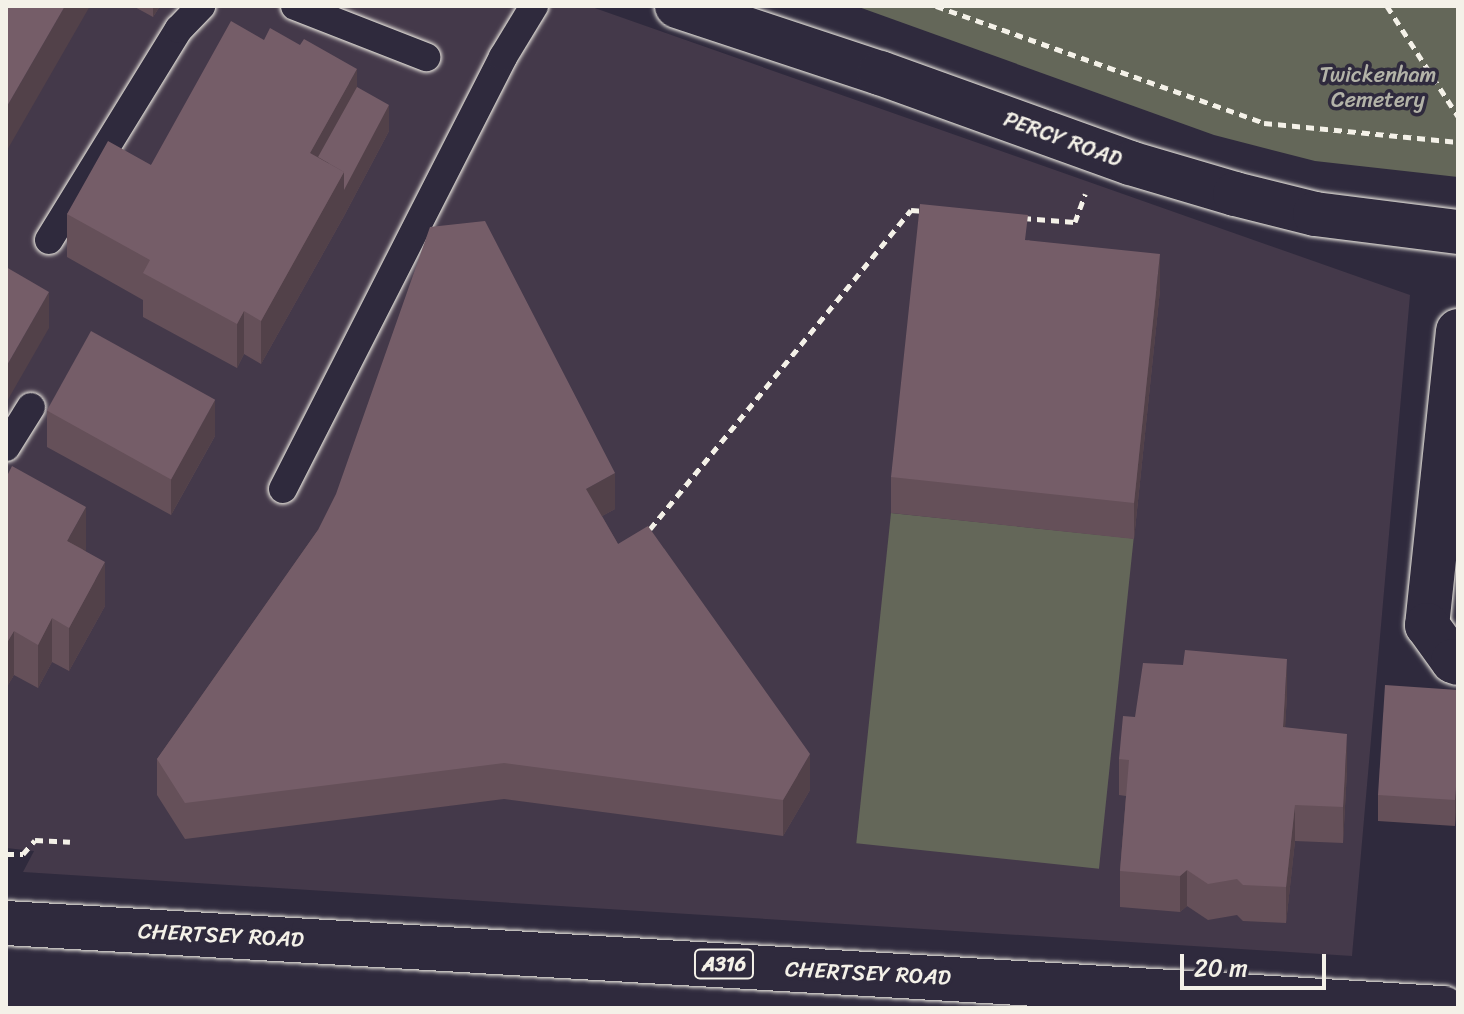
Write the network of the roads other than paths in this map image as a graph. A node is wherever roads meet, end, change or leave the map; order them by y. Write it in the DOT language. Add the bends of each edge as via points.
graph roads {
  1 [pos="201,6"];
  2 [pos="295,6"];
  3 [pos="534,6"];
  4 [pos="677,6"];
  5 [pos="362,17"];
  6 [pos="426,57"];
  7 [pos="1458,232"];
  8 [pos="49,240"];
  9 [pos="1458,331"];
  10 [pos="31,407"];
  11 [pos="6,447"];
  12 [pos="283,489"];
  13 [pos="1458,663"];
  14 [pos="6,923"];
  15 [pos="1443,1008"];
  1 -- 8 [label="lane" via="179,29"];
  2 -- 5 [label="lane"];
  3 -- 12 [label="lane"];
  4 -- 7 [label="main road, PERCY ROAD" via="1099,152 1315,214"];
  5 -- 6 [label="lane"];
  9 -- 13 [label="main road" via="1427,625"];
  10 -- 11 [label="lane"];
  14 -- 15 [label="main road, CHERTSEY ROAD / A316"];
}
